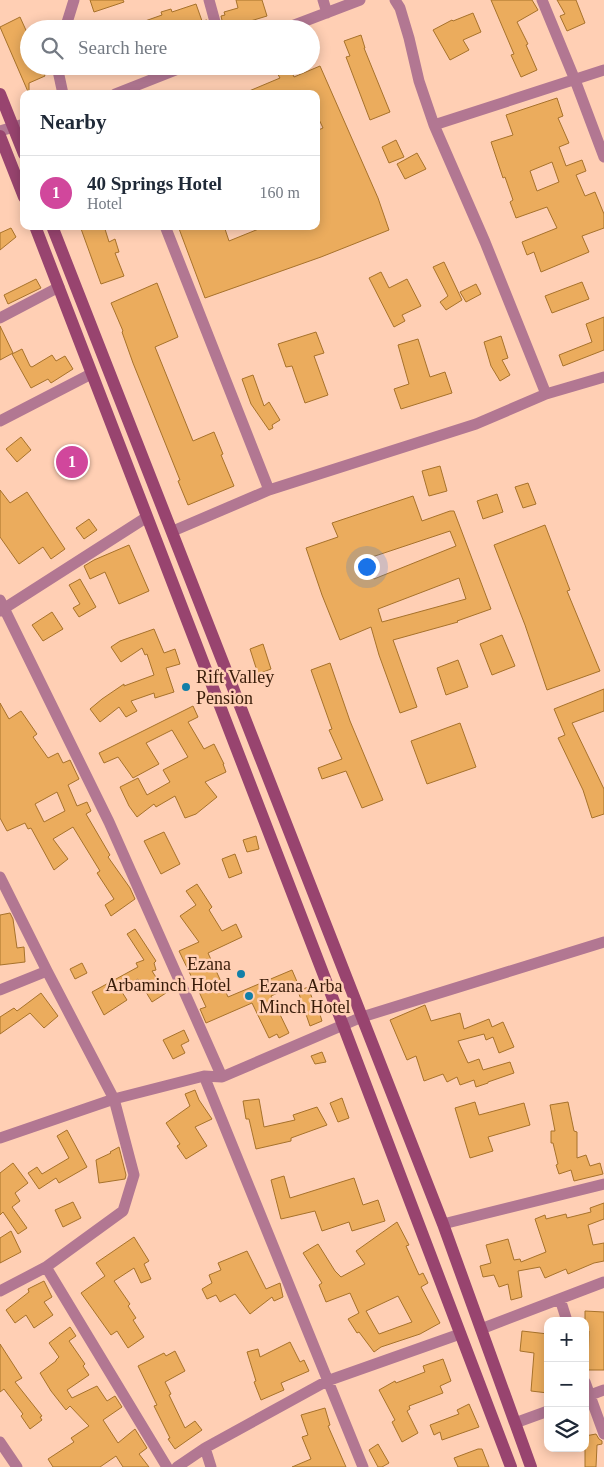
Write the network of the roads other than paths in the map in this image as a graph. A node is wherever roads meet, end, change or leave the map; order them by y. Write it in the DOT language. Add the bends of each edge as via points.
graph roads {
  1 [pos="74,0"];
  2 [pos="209,0"];
  3 [pos="323,0"];
  4 [pos="360,0"];
  5 [pos="395,0"];
  6 [pos="542,0"];
  7 [pos="327,13"];
  8 [pos="68,20"];
  9 [pos="215,20"];
  10 [pos="308,20"];
  11 [pos="604,70"];
  12 [pos="59,75"];
  13 [pos="163,75"];
  14 [pos="575,80"];
  15 [pos="62,90"];
  16 [pos="125,90"];
  17 [pos="0,94"];
  18 [pos="18,125"];
  19 [pos="434,125"];
  20 [pos="0,131"];
  21 [pos="0,136"];
  22 [pos="604,157"];
  23 [pos="20,187"];
  24 [pos="37,230"];
  25 [pos="54,230"];
  26 [pos="167,230"];
  27 [pos="59,287"];
  28 [pos="0,318"];
  29 [pos="91,374"];
  30 [pos="604,377"];
  31 [pos="546,394"];
  32 [pos="0,421"];
  33 [pos="269,490"];
  34 [pos="147,517"];
  35 [pos="172,531"];
  36 [pos="1,606"];
  37 [pos="0,877"];
  38 [pos="604,942"];
  39 [pos="46,971"];
  40 [pos="0,990"];
  41 [pos="362,1017"];
  42 [pos="343,1025"];
  43 [pos="204,1076"];
  44 [pos="222,1076"];
  45 [pos="114,1099"];
  46 [pos="0,1138"];
  47 [pos="604,1184"];
  48 [pos="443,1224"];
  49 [pos="46,1267"];
  50 [pos="604,1282"];
  51 [pos="0,1291"];
  52 [pos="560,1298"];
  53 [pos="566,1317"];
  54 [pos="481,1329"];
  55 [pos="460,1334"];
  56 [pos="327,1381"];
  57 [pos="604,1390"];
  58 [pos="589,1396"];
  59 [pos="589,1401"];
  60 [pos="544,1412"];
  61 [pos="515,1423"];
  62 [pos="604,1434"];
  63 [pos="0,1442"];
  64 [pos="205,1448"];
  65 [pos="17,1467"];
  66 [pos="167,1467"];
  67 [pos="177,1467"];
  68 [pos="211,1467"];
  69 [pos="362,1467"];
  70 [pos="511,1467"];
  71 [pos="532,1467"];
  1 -- 8 [label="street"];
  2 -- 9 [label="street"];
  3 -- 7 [label="street"];
  4 -- 7 [label="street"];
  5 -- 19 [label="street" via="407,30"];
  6 -- 14 [label="street"];
  7 -- 10 [label="street"];
  11 -- 14 [label="street"];
  12 -- 15 [label="street"];
  13 -- 16 [label="street"];
  14 -- 19 [label="street"];
  14 -- 22 [label="street"];
  17 -- 18 [label="street"];
  18 -- 20 [label="street"];
  19 -- 31 [label="street"];
  21 -- 23 [label="street"];
  24 -- 27 [label="street"];
  25 -- 35 [label="street"];
  26 -- 33 [label="street"];
  27 -- 28 [label="street"];
  27 -- 29 [label="street"];
  29 -- 32 [label="street"];
  29 -- 34 [label="street"];
  30 -- 31 [label="street"];
  31 -- 33 [label="street" via="476,424"];
  33 -- 35 [label="street"];
  34 -- 36 [label="street"];
  34 -- 42 [label="street"];
  35 -- 41 [label="street"];
  36 -- 44 [label="street" via="109,822"];
  37 -- 39 [label="street"];
  38 -- 41 [label="street"];
  39 -- 40 [label="street"];
  39 -- 45 [label="street"];
  41 -- 42 [label="street"];
  41 -- 48 [label="street"];
  42 -- 44 [label="street"];
  42 -- 55 [label="street"];
  43 -- 44 [label="street"];
  43 -- 45 [label="street"];
  43 -- 56 [label="street"];
  45 -- 46 [label="street"];
  45 -- 49 [label="street" via="134,1175 123,1211"];
  47 -- 48 [label="street"];
  48 -- 54 [label="street"];
  49 -- 51 [label="street"];
  49 -- 66 [label="street"];
  50 -- 52 [label="street"];
  52 -- 53 [label="street"];
  52 -- 54 [label="street"];
  54 -- 61 [label="street"];
  55 -- 56 [label="street"];
  55 -- 70 [label="street"];
  56 -- 64 [label="street"];
  56 -- 69 [label="street"];
  57 -- 58 [label="street"];
  59 -- 62 [label="street"];
  60 -- 61 [label="street"];
  61 -- 71 [label="street"];
  63 -- 65 [label="street"];
  64 -- 67 [label="street"];
  64 -- 68 [label="street"];
}
